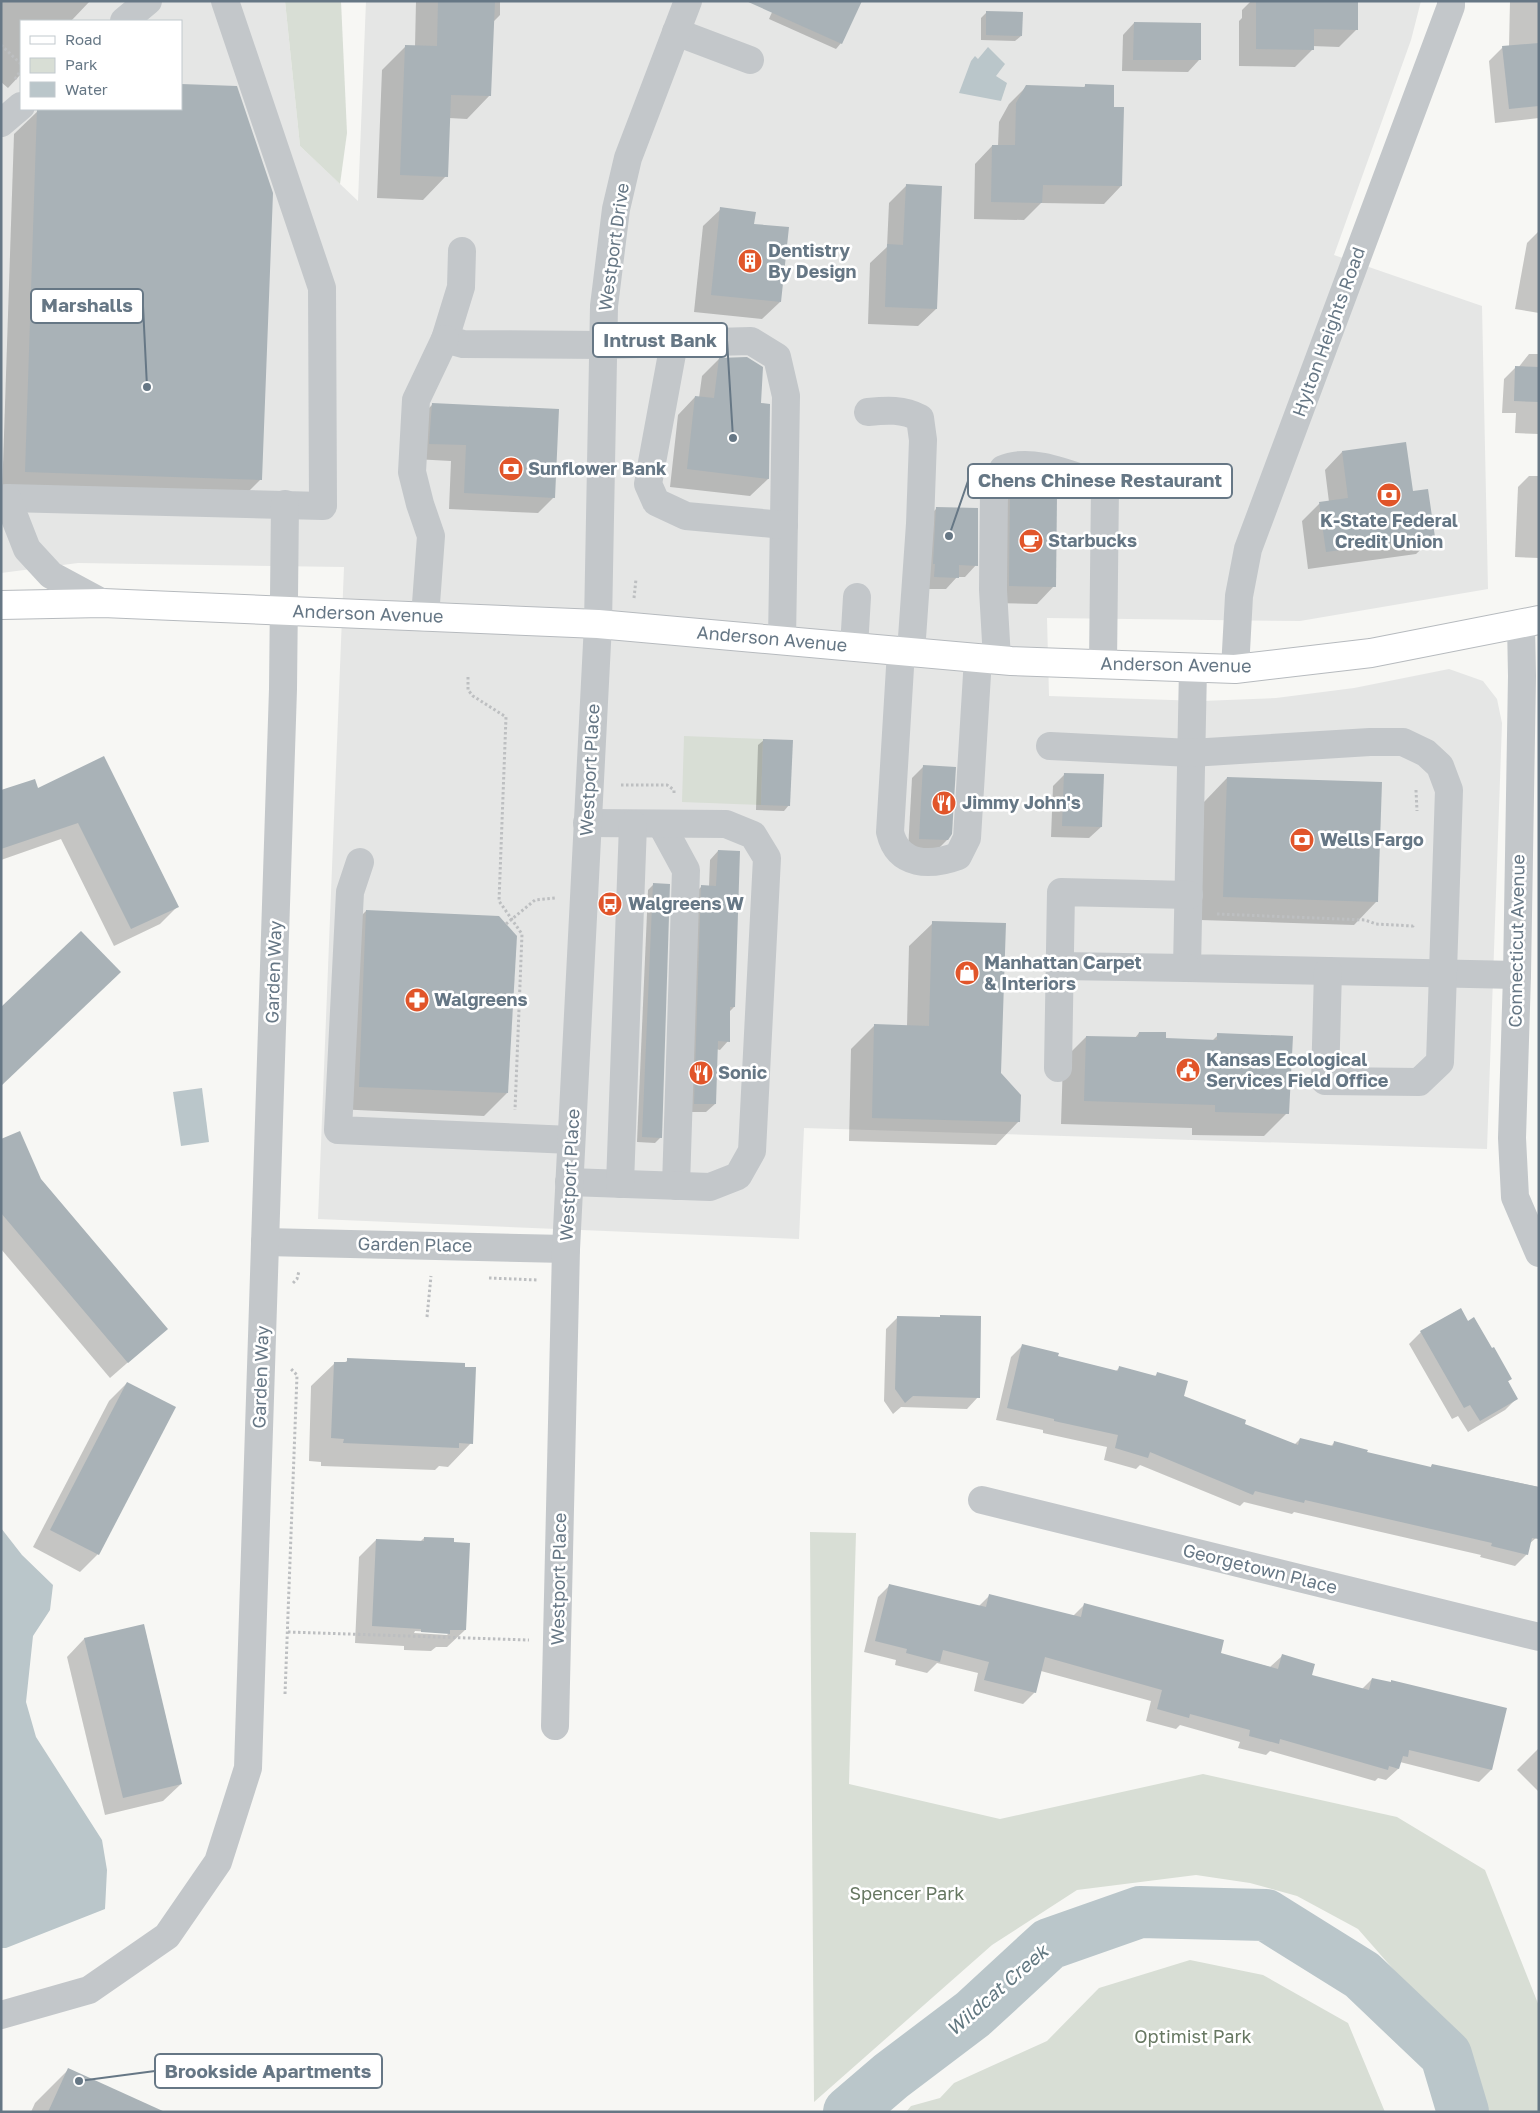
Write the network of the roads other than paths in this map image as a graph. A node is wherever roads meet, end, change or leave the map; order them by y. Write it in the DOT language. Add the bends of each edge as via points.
graph roads {
  1 [pos="148,1"];
  2 [pos="225,1"];
  3 [pos="688,1"];
  4 [pos="1451,1"];
  5 [pos="125,20"];
  6 [pos="676,32"];
  7 [pos="750,60"];
  8 [pos="20,107"];
  9 [pos="1,123"];
  10 [pos="462,251"];
  11 [pos="445,339"];
  12 [pos="674,343"];
  13 [pos="603,345"];
  14 [pos="868,412"];
  15 [pos="285,504"];
  16 [pos="4,506"];
  17 [pos="784,525"];
  18 [pos="857,597"];
  19 [pos="103,603"];
  20 [pos="1,605"];
  21 [pos="284,611"];
  22 [pos="425,616"];
  23 [pos="1530,622"];
  24 [pos="598,624"];
  25 [pos="782,640"];
  26 [pos="854,647"];
  27 [pos="906,652"];
  28 [pos="988,659"];
  29 [pos="1103,664"];
  30 [pos="1193,668"];
  31 [pos="1234,669"];
  32 [pos="1050,746"];
  33 [pos="1192,753"];
  34 [pos="587,823"];
  35 [pos="633,824"];
  36 [pos="661,824"];
  37 [pos="360,862"];
  38 [pos="1529,867"];
  39 [pos="1189,895"];
  40 [pos="1060,966"];
  41 [pos="1187,968"];
  42 [pos="1328,971"];
  43 [pos="1444,974"];
  44 [pos="1516,975"];
  45 [pos="1058,1068"];
  46 [pos="571,1140"];
  47 [pos="569,1182"];
  48 [pos="620,1184"];
  49 [pos="676,1186"];
  50 [pos="265,1242"];
  51 [pos="566,1249"];
  52 [pos="1539,1253"];
  53 [pos="982,1500"];
  54 [pos="1539,1637"];
  55 [pos="556,1726"];
  56 [pos="1,2016"];
  1 -- 5 [label="street"];
  2 -- 15 [label="street" via="322,288 323,506"];
  3 -- 6 [label="street, Westport Drive"];
  4 -- 31 [label="street, Hylton Heights Road" via="1248,548 1239,596"];
  6 -- 7 [label="street"];
  6 -- 13 [label="street, Westport Drive" via="628,158 616,209 604,306"];
  8 -- 9 [label="street"];
  10 -- 11 [label="street" via="460,287"];
  11 -- 13 [label="street" via="463,344"];
  11 -- 22 [label="street" via="416,400 412,472 431,536"];
  12 -- 13 [label="street"];
  12 -- 17 [label="street" via="751,341 777,357 786,396"];
  12 -- 17 [label="street" via="648,484 656,502 686,516"];
  13 -- 24 [label="street, Westport Drive"];
  14 -- 27 [label="street" via="909,412 920,418 923,440 920,524"];
  15 -- 16 [label="street"];
  15 -- 21 [label="street, Garden Way"];
  16 -- 19 [label="street" via="27,549 52,575"];
  17 -- 25 [label="street"];
  18 -- 26 [label="street"];
  19 -- 20 [label="main road, Anderson Avenue"];
  19 -- 21 [label="main road, Anderson Avenue"];
  21 -- 22 [label="main road, Anderson Avenue"];
  21 -- 50 [label="street, Garden Way"];
  22 -- 24 [label="main road, Anderson Avenue"];
  23 -- 31 [label="main road, Anderson Avenue" via="1371,653"];
  23 -- 38 [label="street, Connecticut Avenue"];
  24 -- 25 [label="main road, Anderson Avenue"];
  24 -- 34 [label="street, Westport Place"];
  25 -- 26 [label="main road, Anderson Avenue"];
  26 -- 27 [label="main road, Anderson Avenue"];
  27 -- 28 [label="main road, Anderson Avenue"];
  27 -- 28 [label="street" via="890,832 898,851 915,862 940,863 958,856 967,838"];
  28 -- 29 [label="main road, Anderson Avenue"];
  28 -- 29 [label="street" via="993,590 994,490 1003,469 1023,463 1105,486"];
  29 -- 30 [label="main road, Anderson Avenue"];
  30 -- 31 [label="main road, Anderson Avenue"];
  30 -- 33 [label="street"];
  32 -- 33 [label="street"];
  33 -- 39 [label="street"];
  33 -- 43 [label="street" via="1370,742 1402,742 1426,752 1440,766 1448,790"];
  34 -- 35 [label="street"];
  34 -- 46 [label="street, Westport Place"];
  35 -- 36 [label="street"];
  35 -- 48 [label="street"];
  36 -- 49 [label="street" via="686,870"];
  36 -- 49 [label="street" via="726,824 753,835 767,858 752,1151 738,1176 710,1187"];
  37 -- 46 [label="street" via="350,892 338,1130"];
  38 -- 44 [label="street, Connecticut Avenue"];
  39 -- 40 [label="street" via="1062,892"];
  39 -- 41 [label="street"];
  40 -- 41 [label="street"];
  40 -- 45 [label="street"];
  41 -- 42 [label="street"];
  42 -- 43 [label="street"];
  42 -- 43 [label="street" via="1324,1081 1419,1082 1440,1062"];
  43 -- 44 [label="street"];
  44 -- 52 [label="street, Connecticut Avenue" via="1512,1138 1515,1197"];
  46 -- 47 [label="street, Westport Place"];
  47 -- 48 [label="street"];
  47 -- 51 [label="street, Westport Place"];
  48 -- 49 [label="street"];
  50 -- 51 [label="street, Garden Place"];
  50 -- 56 [label="street, Garden Way" via="248,1768 218,1862 167,1936 89,1990"];
  51 -- 55 [label="street, Westport Place"];
  53 -- 54 [label="street, Georgetown Place"];
}
